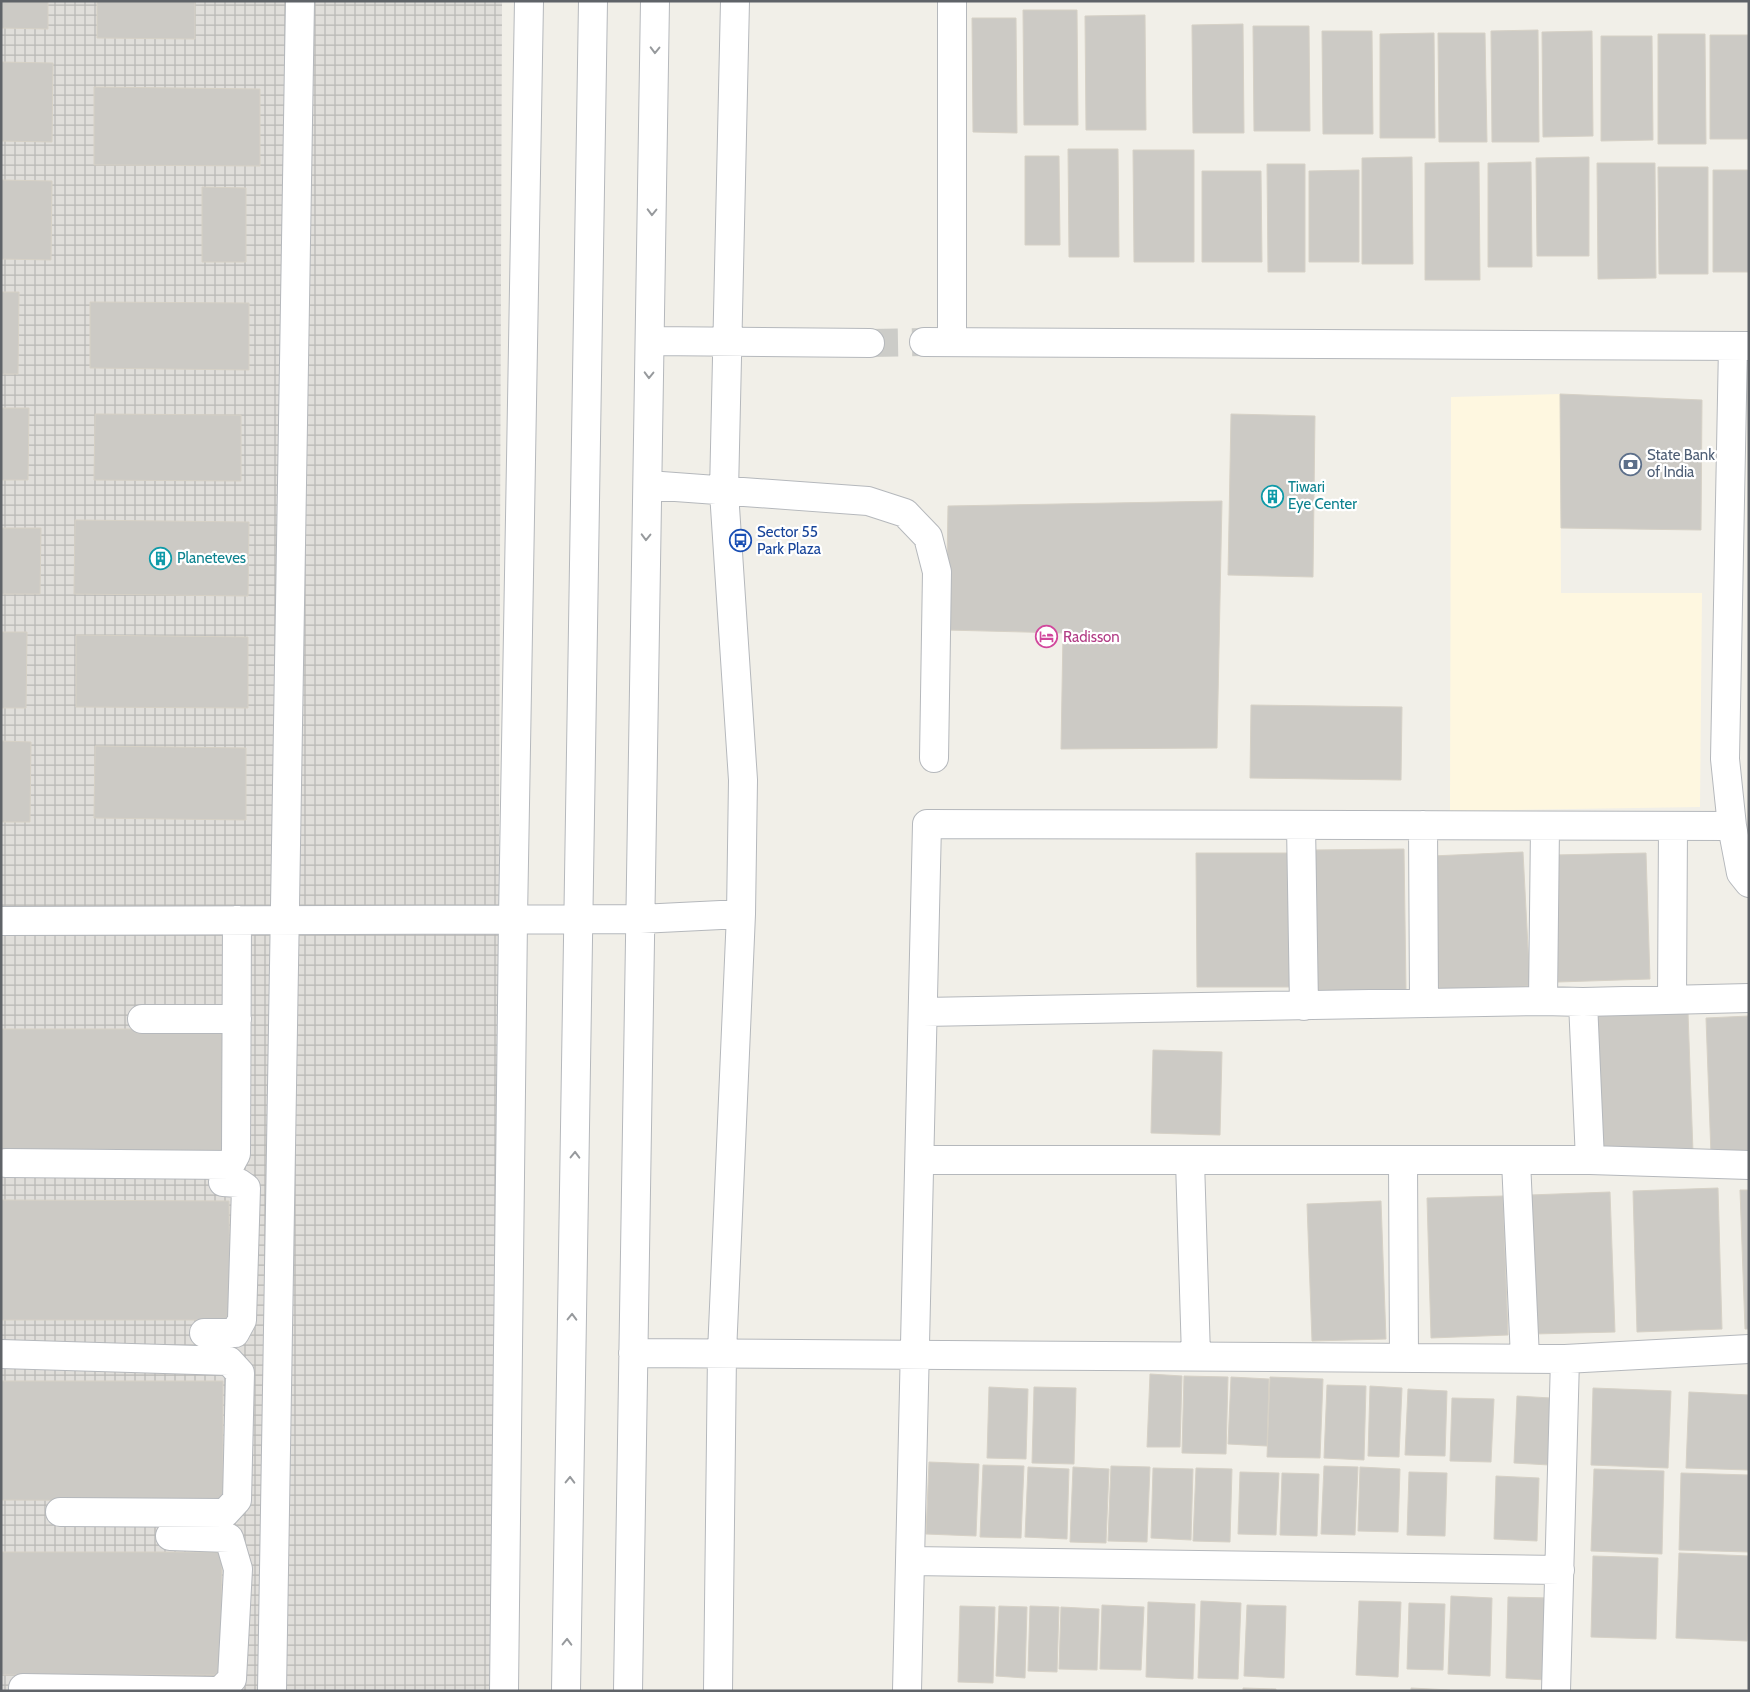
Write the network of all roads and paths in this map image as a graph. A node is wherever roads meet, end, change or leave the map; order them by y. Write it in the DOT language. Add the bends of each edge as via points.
graph roads {
  1 [pos="300,1"];
  2 [pos="529,1"];
  3 [pos="593,1"];
  4 [pos="655,1"];
  5 [pos="735,1"];
  6 [pos="952,1"];
  7 [pos="650,341"];
  8 [pos="728,342"];
  9 [pos="924,342"];
  10 [pos="952,342"];
  11 [pos="870,343"];
  12 [pos="1741,346"];
  13 [pos="648,485"];
  14 [pos="724,492"];
  15 [pos="934,758"];
  16 [pos="1301,825"];
  17 [pos="1423,825"];
  18 [pos="1545,826"];
  19 [pos="1673,826"];
  20 [pos="1732,826"];
  21 [pos="1749,883"];
  22 [pos="741,914"];
  23 [pos="513,919"];
  24 [pos="640,919"];
  25 [pos="237,920"];
  26 [pos="285,920"];
  27 [pos="579,920"];
  28 [pos="1,921"];
  29 [pos="1749,998"];
  30 [pos="1672,999"];
  31 [pos="1543,1001"];
  32 [pos="1583,1002"];
  33 [pos="1424,1003"];
  34 [pos="1304,1006"];
  35 [pos="923,1012"];
  36 [pos="142,1019"];
  37 [pos="237,1019"];
  38 [pos="920,1160"];
  39 [pos="1590,1160"];
  40 [pos="1190,1161"];
  41 [pos="1403,1161"];
  42 [pos="1516,1161"];
  43 [pos="6,1163"];
  44 [pos="1749,1165"];
  45 [pos="281,1189"];
  46 [pos="242,1320"];
  47 [pos="278,1322"];
  48 [pos="204,1333"];
  49 [pos="1749,1349"];
  50 [pos="633,1353"];
  51 [pos="722,1353"];
  52 [pos="1,1354"];
  53 [pos="916,1355"];
  54 [pos="1196,1356"];
  55 [pos="1404,1358"];
  56 [pos="1525,1358"];
  57 [pos="1565,1359"];
  58 [pos="240,1373"];
  59 [pos="278,1374"];
  60 [pos="237,1500"];
  61 [pos="275,1501"];
  62 [pos="60,1512"];
  63 [pos="170,1536"];
  64 [pos="911,1561"];
  65 [pos="238,1569"];
  66 [pos="274,1570"];
  67 [pos="1560,1570"];
  68 [pos="272,1686"];
  69 [pos="222,1687"];
  70 [pos="23,1688"];
  71 [pos="504,1691"];
  72 [pos="566,1691"];
  73 [pos="628,1691"];
  74 [pos="718,1691"];
  75 [pos="907,1691"];
  76 [pos="1556,1691"];
  1 -- 26 [label="street"];
  2 -- 23 [label="street"];
  3 -- 27 [label="street"];
  4 -- 7 [label="street, one-way"];
  5 -- 8 [label="street"];
  6 -- 10 [label="street"];
  7 -- 8 [label="street"];
  7 -- 13 [label="street, one-way"];
  8 -- 11 [label="street"];
  8 -- 14 [label="street"];
  9 -- 10 [label="street"];
  10 -- 12 [label="street"];
  12 -- 20 [label="street" via="1725,759"];
  13 -- 14 [label="street"];
  13 -- 24 [label="street, one-way"];
  14 -- 15 [label="street" via="868,501 905,513 928,537 938,572"];
  14 -- 22 [label="street" via="743,780"];
  16 -- 17 [label="street"];
  16 -- 34 [label="street"];
  16 -- 35 [label="street" via="928,824"];
  17 -- 18 [label="street"];
  17 -- 33 [label="street"];
  18 -- 19 [label="street"];
  18 -- 31 [label="street"];
  19 -- 20 [label="street"];
  19 -- 30 [label="street"];
  20 -- 21 [label="street" via="1741,872"];
  22 -- 24 [label="street"];
  22 -- 51 [label="street"];
  23 -- 26 [label="street"];
  23 -- 27 [label="street"];
  23 -- 71 [label="street"];
  24 -- 27 [label="street"];
  24 -- 50 [label="street"];
  25 -- 26 [label="street"];
  25 -- 28 [label="street"];
  25 -- 37 [label="street"];
  26 -- 45 [label="street"];
  72 -- 27 [label="street, one-way"];
  29 -- 30 [label="street"];
  30 -- 32 [label="street"];
  31 -- 32 [label="street"];
  31 -- 33 [label="street"];
  32 -- 39 [label="street"];
  33 -- 34 [label="street"];
  34 -- 35 [label="street"];
  35 -- 38 [label="street"];
  36 -- 37 [label="street"];
  37 -- 43 [label="street" via="236,1154 230,1165"];
  38 -- 40 [label="street"];
  38 -- 53 [label="street"];
  39 -- 42 [label="street"];
  39 -- 44 [label="street"];
  40 -- 41 [label="street"];
  40 -- 54 [label="street"];
  41 -- 42 [label="street"];
  41 -- 55 [label="street"];
  42 -- 56 [label="street"];
  45 -- 46 [label="street" via="234,1185"];
  45 -- 47 [label="street"];
  46 -- 47 [label="street"];
  46 -- 48 [label="street" via="235,1333"];
  47 -- 59 [label="street"];
  49 -- 57 [label="street"];
  50 -- 51 [label="street"];
  50 -- 73 [label="street"];
  51 -- 53 [label="street"];
  51 -- 74 [label="street"];
  52 -- 58 [label="street" via="229,1361"];
  53 -- 54 [label="street"];
  53 -- 64 [label="street"];
  54 -- 55 [label="street"];
  55 -- 56 [label="street"];
  56 -- 57 [label="street"];
  57 -- 67 [label="street"];
  58 -- 59 [label="street"];
  58 -- 60 [label="street"];
  59 -- 61 [label="street"];
  60 -- 61 [label="street"];
  60 -- 62 [label="street" via="226,1513"];
  61 -- 66 [label="street"];
  63 -- 65 [label="street" via="229,1538"];
  64 -- 67 [label="street"];
  64 -- 75 [label="street"];
  65 -- 66 [label="street"];
  65 -- 69 [label="street"];
  66 -- 68 [label="street"];
  67 -- 76 [label="street"];
  68 -- 69 [label="street"];
  69 -- 70 [label="street"];
}
